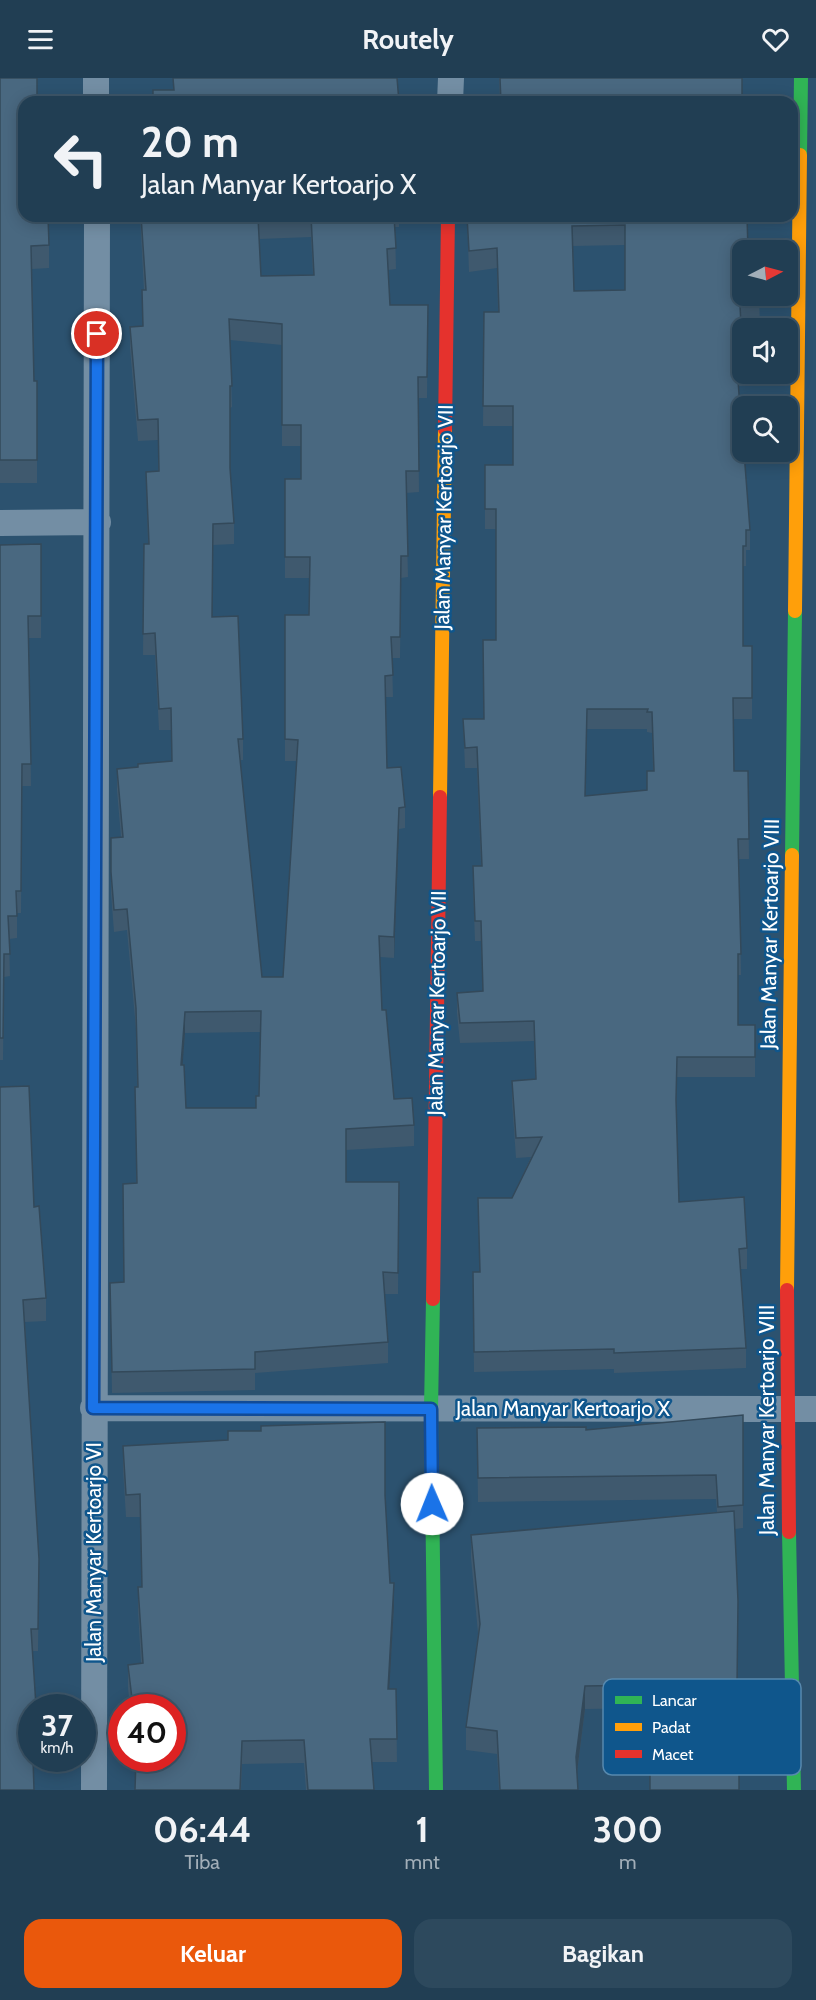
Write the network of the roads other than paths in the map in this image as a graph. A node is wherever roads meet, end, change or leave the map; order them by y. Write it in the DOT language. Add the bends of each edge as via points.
graph roads {
  1 [pos="96,78"];
  2 [pos="451,78"];
  3 [pos="801,78"];
  4 [pos="96,96"];
  5 [pos="450,96"];
  6 [pos="97,222"];
  7 [pos="448,222"];
  8 [pos="98,522"];
  9 [pos="0,523"];
  10 [pos="93,1408"];
  11 [pos="431,1409"];
  12 [pos="786,1409"];
  13 [pos="816,1409"];
  14 [pos="792,1679"];
  15 [pos="794,1775"];
  16 [pos="94,1790"];
  17 [pos="436,1790"];
  18 [pos="794,1790"];
  1 -- 4 [label="street"];
  2 -- 5 [label="street"];
  3 -- 12 [label="street, Jalan Manyar Kertoarjo VIII"];
  6 -- 8 [label="street, Jalan Manyar Kertoarjo VI"];
  7 -- 11 [label="street, Jalan Manyar Kertoarjo VII"];
  8 -- 9 [label="street"];
  8 -- 10 [label="street, Jalan Manyar Kertoarjo VI"];
  10 -- 11 [label="street, Jalan Manyar Kertoarjo X"];
  10 -- 16 [label="street, Jalan Manyar Kertoarjo VI"];
  11 -- 12 [label="street, Jalan Manyar Kertoarjo X"];
  11 -- 17 [label="street, Jalan Manyar Kertoarjo VII"];
  12 -- 13 [label="street, Jalan Manyar Kertoarjo X"];
  12 -- 14 [label="street, Jalan Manyar Kertoarjo VIII"];
  15 -- 18 [label="street, Jalan Manyar Kertoarjo VIII"];
}
